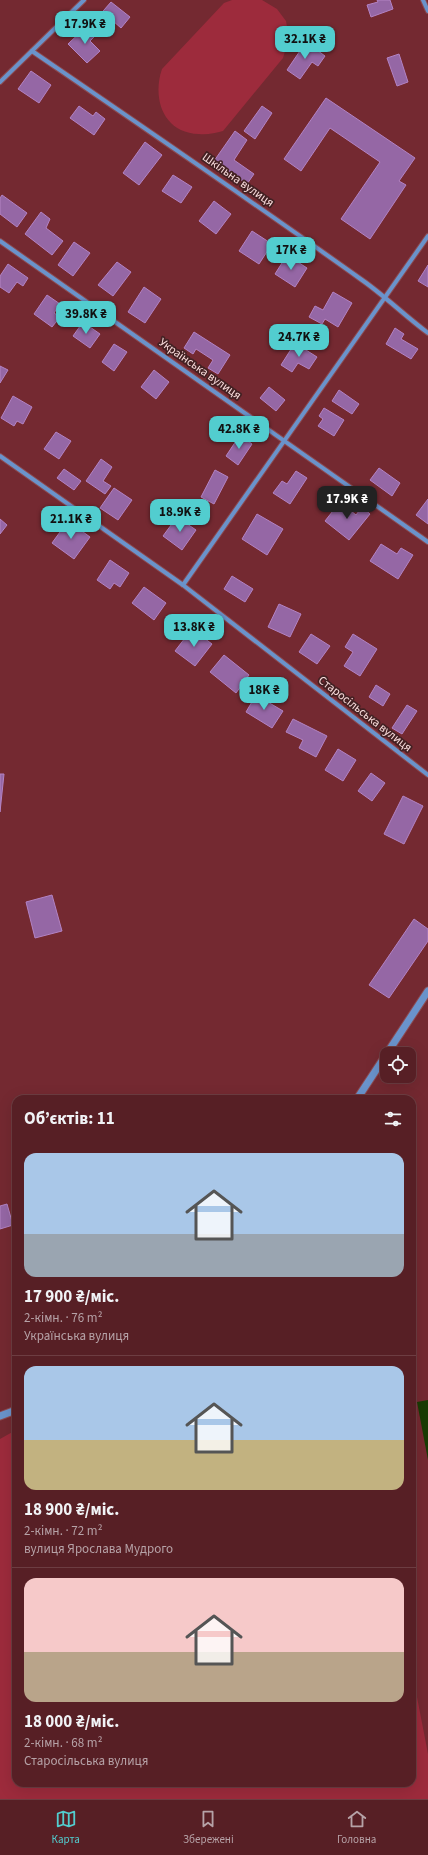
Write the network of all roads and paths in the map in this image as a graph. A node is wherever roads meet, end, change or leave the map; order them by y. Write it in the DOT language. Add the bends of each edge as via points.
graph roads {
  1 [pos="84,0"];
  2 [pos="423,0"];
  3 [pos="428,11"];
  4 [pos="32,51"];
  5 [pos="0,82"];
  6 [pos="428,236"];
  7 [pos="0,241"];
  8 [pos="385,298"];
  9 [pos="428,332"];
  10 [pos="285,441"];
  11 [pos="0,456"];
  12 [pos="428,542"];
  13 [pos="182,585"];
  14 [pos="428,776"];
  15 [pos="428,991"];
  16 [pos="359,1095"];
  17 [pos="12,1412"];
  18 [pos="0,1416"];
  1 -- 4 [label="street"];
  2 -- 3 [label="street"];
  4 -- 5 [label="street"];
  4 -- 8 [label="street, Шкільна вулиця" via="203,167"];
  6 -- 8 [label="street"];
  7 -- 10 [label="street, Українська вулиця"];
  8 -- 9 [label="street, Шкільна вулиця" via="408,319"];
  8 -- 10 [label="street"];
  10 -- 12 [label="street, Українська вулиця"];
  10 -- 13 [label="street"];
  11 -- 13 [label="street, Старосільська вулиця"];
  13 -- 14 [label="street, Старосільська вулиця"];
  15 -- 16 [label="street"];
  17 -- 18 [label="street"];
}
